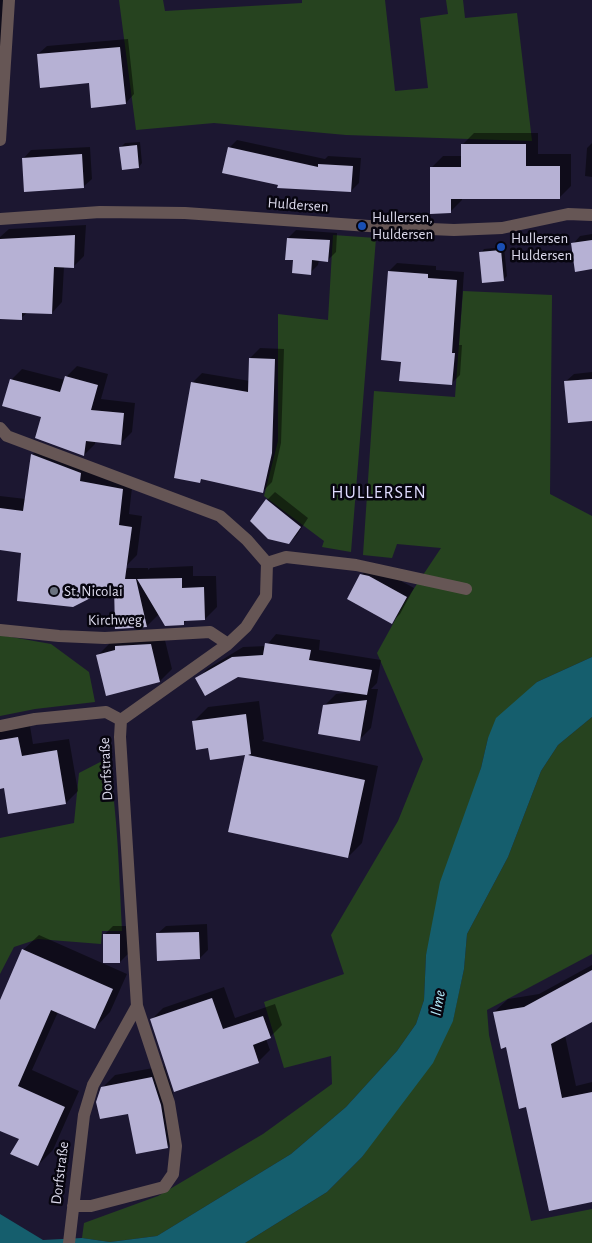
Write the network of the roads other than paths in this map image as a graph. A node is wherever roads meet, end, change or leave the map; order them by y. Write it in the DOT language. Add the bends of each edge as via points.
graph roads {
  1 [pos="9,0"];
  2 [pos="0,140"];
  3 [pos="592,215"];
  4 [pos="0,219"];
  5 [pos="0,428"];
  6 [pos="267,563"];
  7 [pos="466,589"];
  8 [pos="0,630"];
  9 [pos="228,644"];
  10 [pos="122,720"];
  11 [pos="0,726"];
  12 [pos="137,1006"];
  13 [pos="73,1206"];
  14 [pos="69,1243"];
  1 -- 2 [label="street"];
  3 -- 4 [label="street, Huldersen" via="568,214 502,228 454,230 185,213 100,212"];
  5 -- 6 [label="street" via="7,436 220,516"];
  6 -- 7 [label="street" via="286,557 356,565"];
  6 -- 9 [label="street, Dorfstraße" via="266,596 246,627"];
  8 -- 9 [label="street, Kirchweg" via="105,638 210,632"];
  9 -- 10 [label="street, Dorfstraße"];
  10 -- 11 [label="street" via="106,712"];
  10 -- 12 [label="street, Dorfstraße" via="120,737"];
  12 -- 13 [label="street, Dorfstraße" via="93,1085 84,1115"];
  12 -- 13 [label="street" via="169,1103 176,1146 174,1174 164,1187 91,1206"];
  13 -- 14 [label="street, Dorfstraße"];
}
